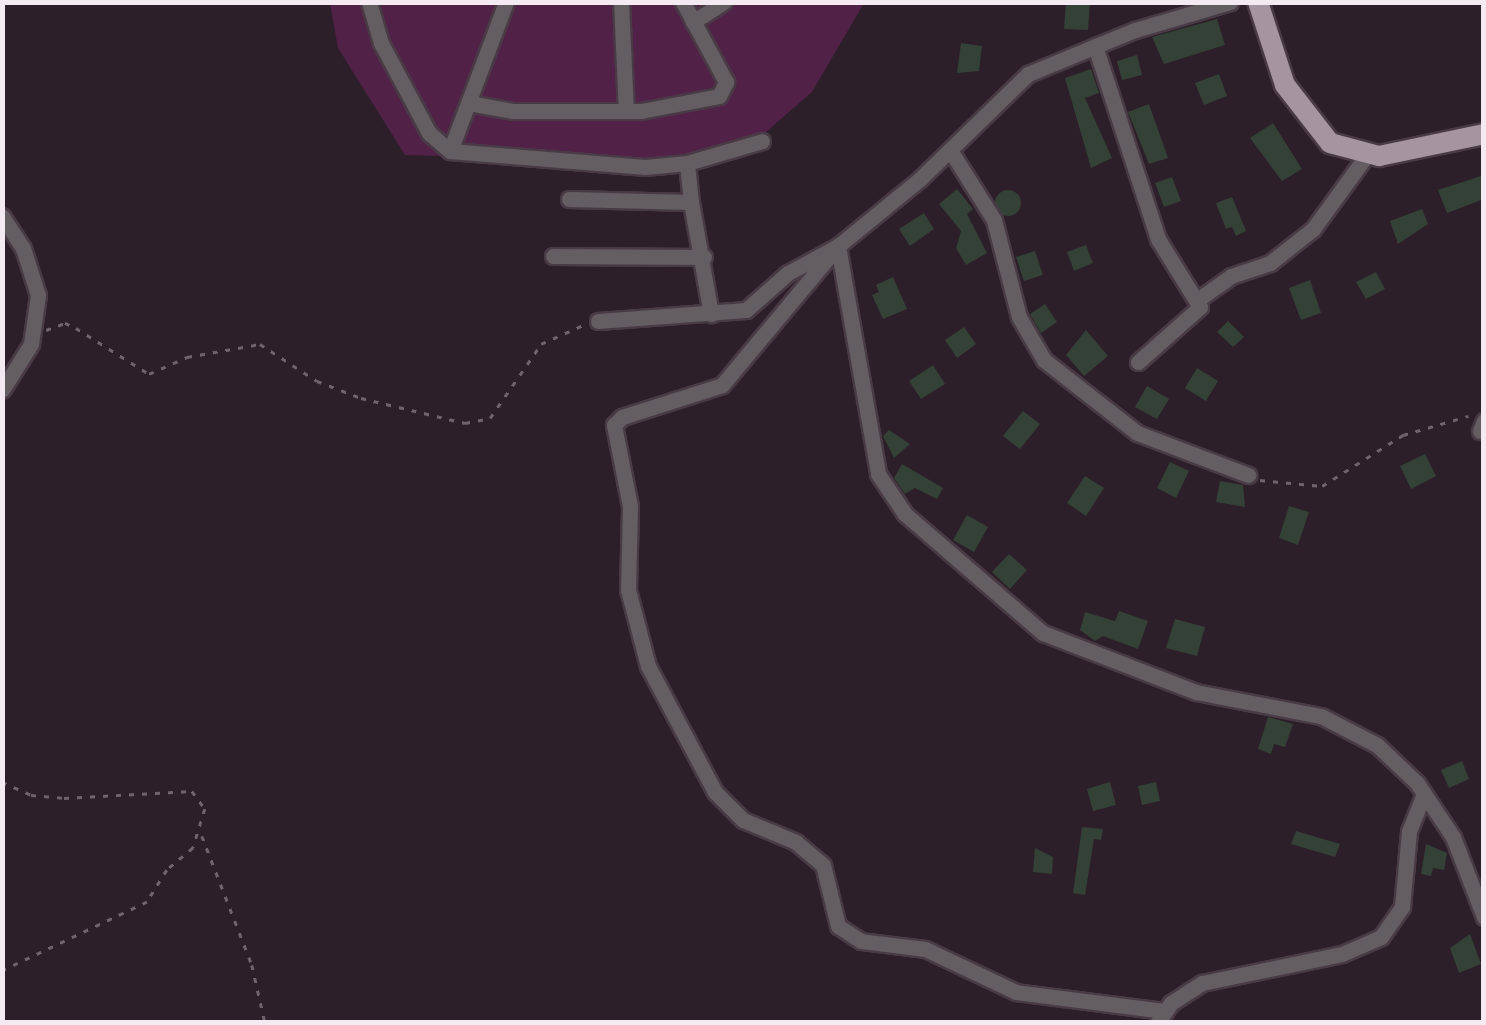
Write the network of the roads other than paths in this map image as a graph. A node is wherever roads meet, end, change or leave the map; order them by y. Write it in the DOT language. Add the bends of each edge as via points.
graph roads {
  1 [pos="370,2"];
  2 [pos="506,2"];
  3 [pos="620,2"];
  4 [pos="683,2"];
  5 [pos="724,2"];
  6 [pos="1230,2"];
  7 [pos="1258,2"];
  8 [pos="693,22"];
  9 [pos="1095,46"];
  10 [pos="469,103"];
  11 [pos="626,111"];
  12 [pos="1484,134"];
  13 [pos="762,141"];
  14 [pos="950,150"];
  15 [pos="450,151"];
  16 [pos="1366,156"];
  17 [pos="687,163"];
  18 [pos="569,198"];
  19 [pos="691,202"];
  20 [pos="2,216"];
  21 [pos="838,246"];
  22 [pos="553,256"];
  23 [pos="704,258"];
  24 [pos="1196,301"];
  25 [pos="711,314"];
  26 [pos="598,320"];
  27 [pos="1138,362"];
  28 [pos="2,390"];
  29 [pos="1248,476"];
  30 [pos="1424,794"];
  31 [pos="1484,918"];
  32 [pos="1161,1017"];
  1 -- 15 [label="street" via="381,43 429,133"];
  2 -- 10 [label="street"];
  3 -- 11 [label="street"];
  4 -- 8 [label="street"];
  5 -- 8 [label="street"];
  6 -- 9 [label="street"];
  7 -- 16 [label="main road" via="1297,108 1330,144"];
  8 -- 11 [label="street" via="726,92 672,109"];
  9 -- 14 [label="street" via="1028,74"];
  9 -- 24 [label="street" via="1158,239"];
  10 -- 11 [label="street" via="513,111"];
  10 -- 15 [label="street"];
  12 -- 16 [label="main road"];
  13 -- 17 [label="street"];
  14 -- 21 [label="street"];
  14 -- 29 [label="street" via="994,220 1019,317 1044,360 1138,433"];
  15 -- 17 [label="street" via="644,168"];
  16 -- 24 [label="street" via="1313,229 1270,263 1230,276"];
  17 -- 19 [label="street"];
  18 -- 19 [label="street"];
  19 -- 23 [label="street"];
  20 -- 28 [label="street" via="24,248 38,295 30,344"];
  21 -- 25 [label="street" via="788,273 746,310"];
  21 -- 30 [label="street" via="878,474 926,534 1043,633 1196,692 1286,706 1352,729 1400,764"];
  21 -- 32 [label="street" via="722,384 614,425 630,506 628,590 648,666 715,792 743,820 796,842 823,864 832,916 849,937 924,949 1016,992"];
  22 -- 23 [label="street"];
  23 -- 25 [label="street"];
  24 -- 27 [label="street" via="1200,307"];
  25 -- 26 [label="street"];
  30 -- 31 [label="street" via="1462,853"];
  30 -- 32 [label="street" via="1409,831 1402,907 1380,936 1342,954 1202,983"];
}
